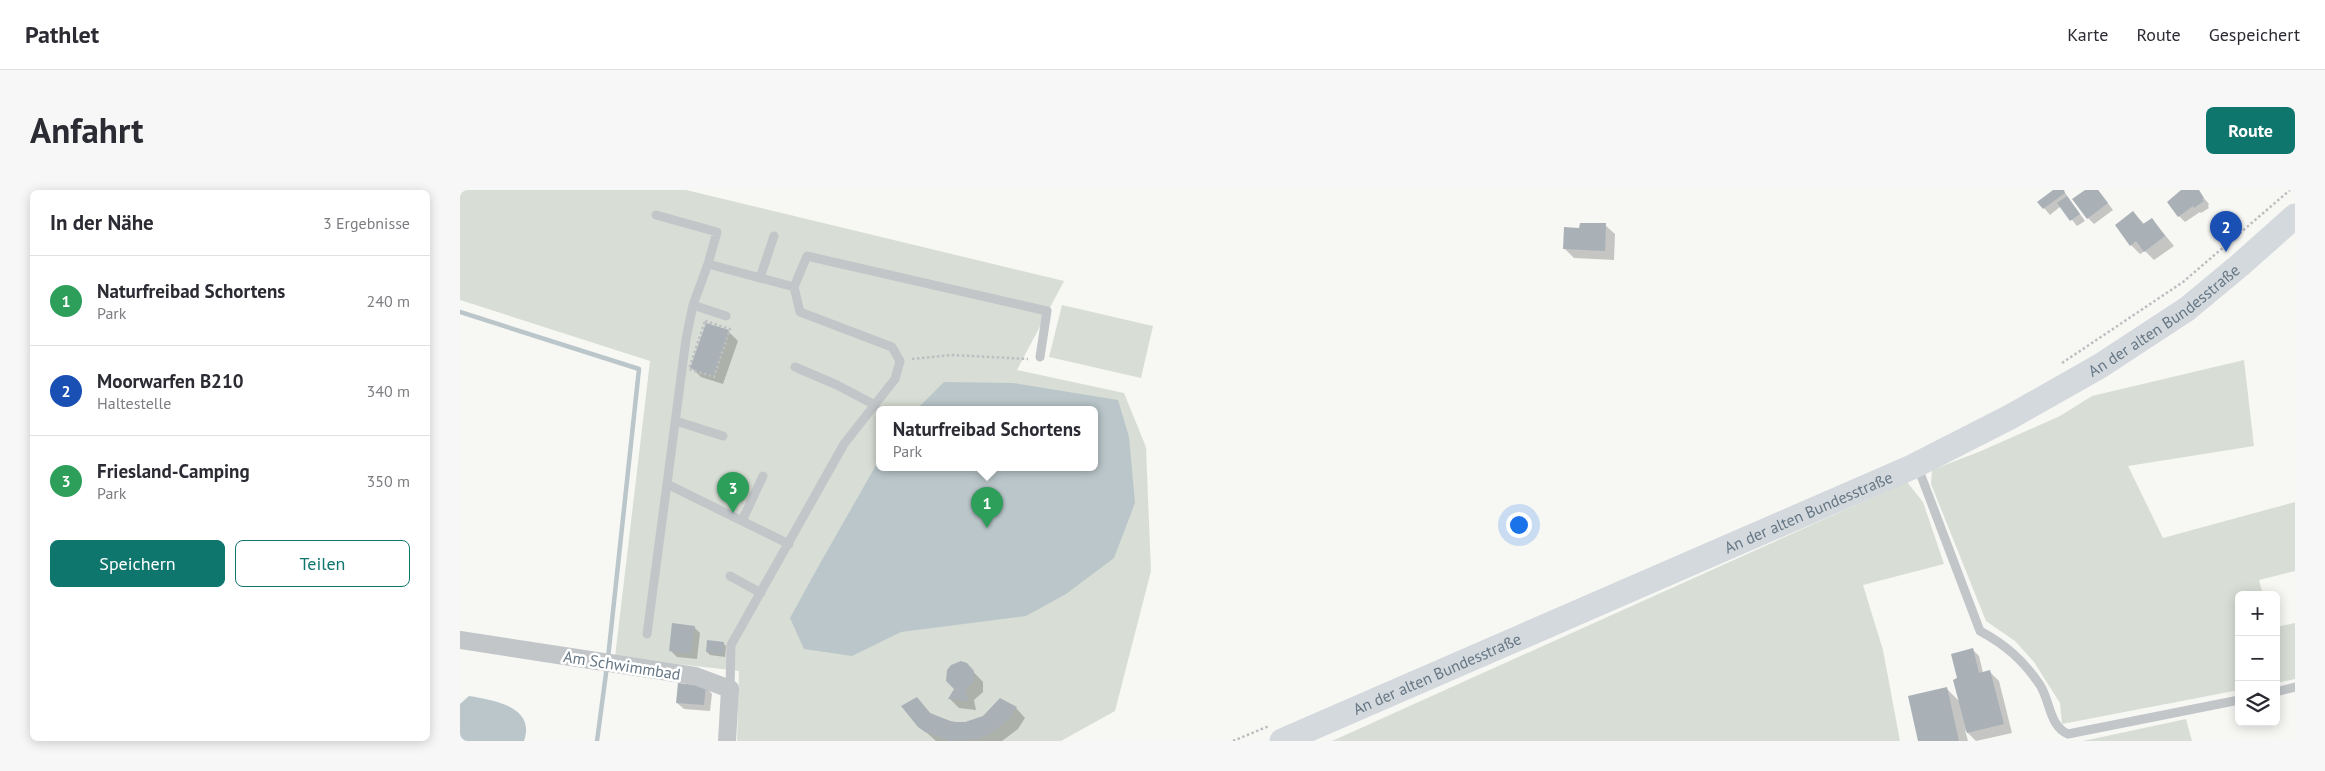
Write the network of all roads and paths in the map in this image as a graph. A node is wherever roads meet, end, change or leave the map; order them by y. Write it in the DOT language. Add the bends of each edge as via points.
graph roads {
  1 [pos="2290,190"];
  2 [pos="656,215"];
  3 [pos="2295,216"];
  4 [pos="774,236"];
  5 [pos="708,264"];
  6 [pos="760,278"];
  7 [pos="794,287"];
  8 [pos="693,305"];
  9 [pos="726,316"];
  10 [pos="1040,357"];
  11 [pos="900,361"];
  12 [pos="2059,365"];
  13 [pos="795,367"];
  14 [pos="714,377"];
  15 [pos="875,405"];
  16 [pos="676,421"];
  17 [pos="723,436"];
  18 [pos="1917,465"];
  19 [pos="763,476"];
  20 [pos="667,484"];
  21 [pos="742,521"];
  22 [pos="789,544"];
  23 [pos="730,576"];
  24 [pos="761,593"];
  25 [pos="647,634"];
  26 [pos="460,640"];
  27 [pos="2295,687"];
  28 [pos="730,688"];
  29 [pos="2280,691"];
  30 [pos="2235,701"];
  31 [pos="1276,733"];
  32 [pos="727,741"];
  33 [pos="1234,741"];
  1 -- 12 [label="path" via="2183,282"];
  2 -- 5 [label="lane" via="717,232"];
  3 -- 18 [label="street, An der alten Bundesstraße" via="2187,309 2100,366"];
  4 -- 6 [label="lane"];
  5 -- 6 [label="lane"];
  5 -- 8 [label="lane"];
  6 -- 7 [label="lane"];
  7 -- 10 [label="lane" via="806,256 1046,311"];
  7 -- 11 [label="lane" via="800,312 892,347"];
  8 -- 9 [label="lane"];
  8 -- 16 [label="lane"];
  10 -- 11 [label="path" via="1040,360 952,354"];
  11 -- 15 [label="lane" via="895,379"];
  13 -- 15 [label="lane"];
  14 -- 14 [label="path" via="730,329 705,321 689,369"];
  15 -- 22 [label="lane" via="844,444"];
  16 -- 17 [label="lane"];
  16 -- 20 [label="lane"];
  18 -- 30 [label="lane" via="1980,631 2018,656 2041,687 2061,732 2068,734"];
  18 -- 31 [label="street, An der alten Bundesstraße"];
  19 -- 21 [label="lane"];
  20 -- 21 [label="lane"];
  20 -- 25 [label="lane"];
  21 -- 22 [label="lane"];
  22 -- 24 [label="lane"];
  23 -- 24 [label="lane"];
  24 -- 28 [label="lane" via="731,645"];
  26 -- 28 [label="street, Am Schwimmbad" via="695,676"];
  27 -- 29 [label="lane"];
  28 -- 32 [label="street"];
  31 -- 33 [label="path"];
}
